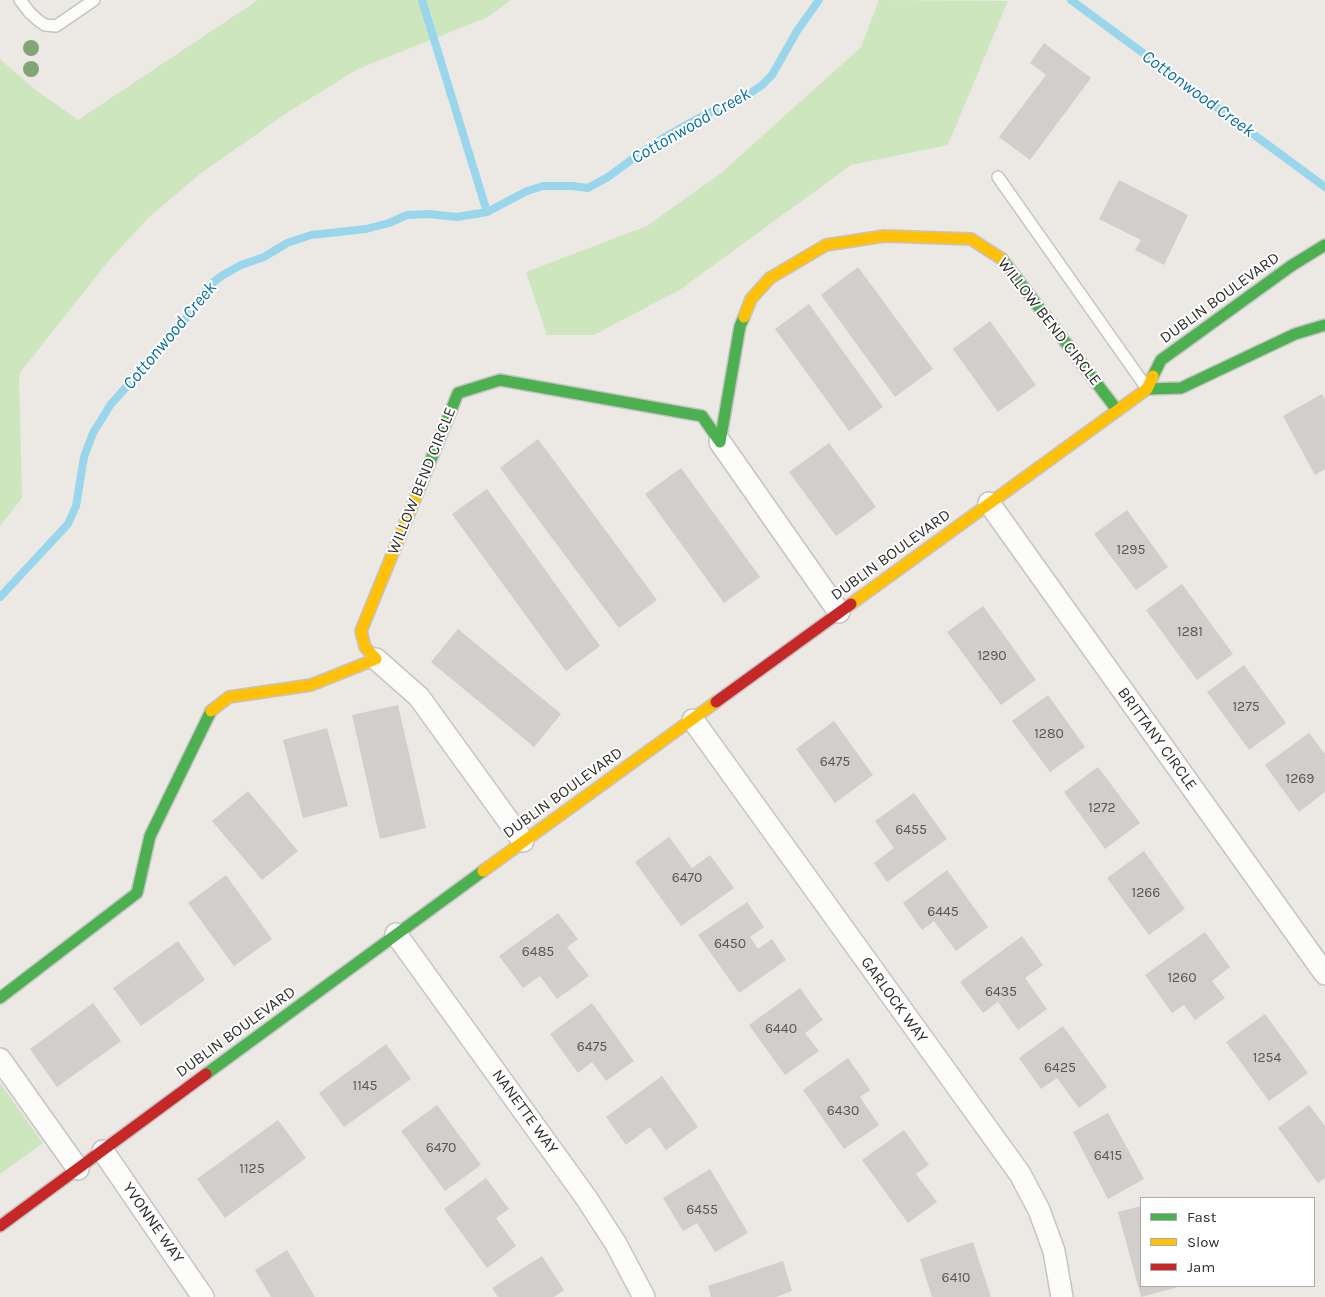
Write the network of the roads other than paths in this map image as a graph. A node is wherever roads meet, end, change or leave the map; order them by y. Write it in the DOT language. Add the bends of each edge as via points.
graph roads {
  1 [pos="20,0"];
  2 [pos="94,0"];
  3 [pos="998,177"];
  4 [pos="1325,245"];
  5 [pos="1325,325"];
  6 [pos="1147,389"];
  7 [pos="1117,410"];
  8 [pos="720,442"];
  9 [pos="989,503"];
  10 [pos="839,612"];
  11 [pos="376,660"];
  12 [pos="693,720"];
  13 [pos="523,841"];
  14 [pos="396,934"];
  15 [pos="1325,974"];
  16 [pos="0,998"];
  17 [pos="0,1059"];
  18 [pos="103,1151"];
  19 [pos="78,1169"];
  20 [pos="0,1226"];
  21 [pos="203,1297"];
  22 [pos="644,1297"];
  23 [pos="1062,1297"];
  1 -- 2 [label="lane" via="39,21 56,26"];
  3 -- 6 [label="lane"];
  4 -- 6 [label="main road, DUBLIN BOULEVARD" via="1161,360"];
  5 -- 6 [label="main road" via="1295,334 1181,388"];
  6 -- 7 [label="main road, DUBLIN BOULEVARD"];
  7 -- 8 [label="main road, WILLOW BEND CIRCLE" via="1002,258 971,239 884,236 826,245 770,278 751,299 740,326"];
  7 -- 9 [label="main road, DUBLIN BOULEVARD"];
  8 -- 10 [label="street, WILLOW BEND CIRCLE"];
  8 -- 11 [label="main road, WILLOW BEND CIRCLE" via="702,416 500,380 458,393 361,631 365,647"];
  9 -- 10 [label="main road, DUBLIN BOULEVARD"];
  9 -- 15 [label="street, BRITTANY CIRCLE"];
  10 -- 12 [label="main road, DUBLIN BOULEVARD"];
  11 -- 13 [label="street, WILLOW BEND CIRCLE" via="419,697"];
  11 -- 16 [label="main road" via="311,685 229,697 211,710 150,836 137,894"];
  12 -- 13 [label="main road, DUBLIN BOULEVARD"];
  12 -- 23 [label="street, GARLOCK WAY" via="1020,1174 1039,1210 1054,1251"];
  13 -- 14 [label="main road, DUBLIN BOULEVARD"];
  14 -- 18 [label="main road, DUBLIN BOULEVARD"];
  14 -- 22 [label="street, NANETTE WAY" via="587,1199"];
  17 -- 19 [label="street"];
  18 -- 19 [label="main road, DUBLIN BOULEVARD"];
  18 -- 21 [label="street, YVONNE WAY"];
  19 -- 20 [label="main road, DUBLIN BOULEVARD"];
}
